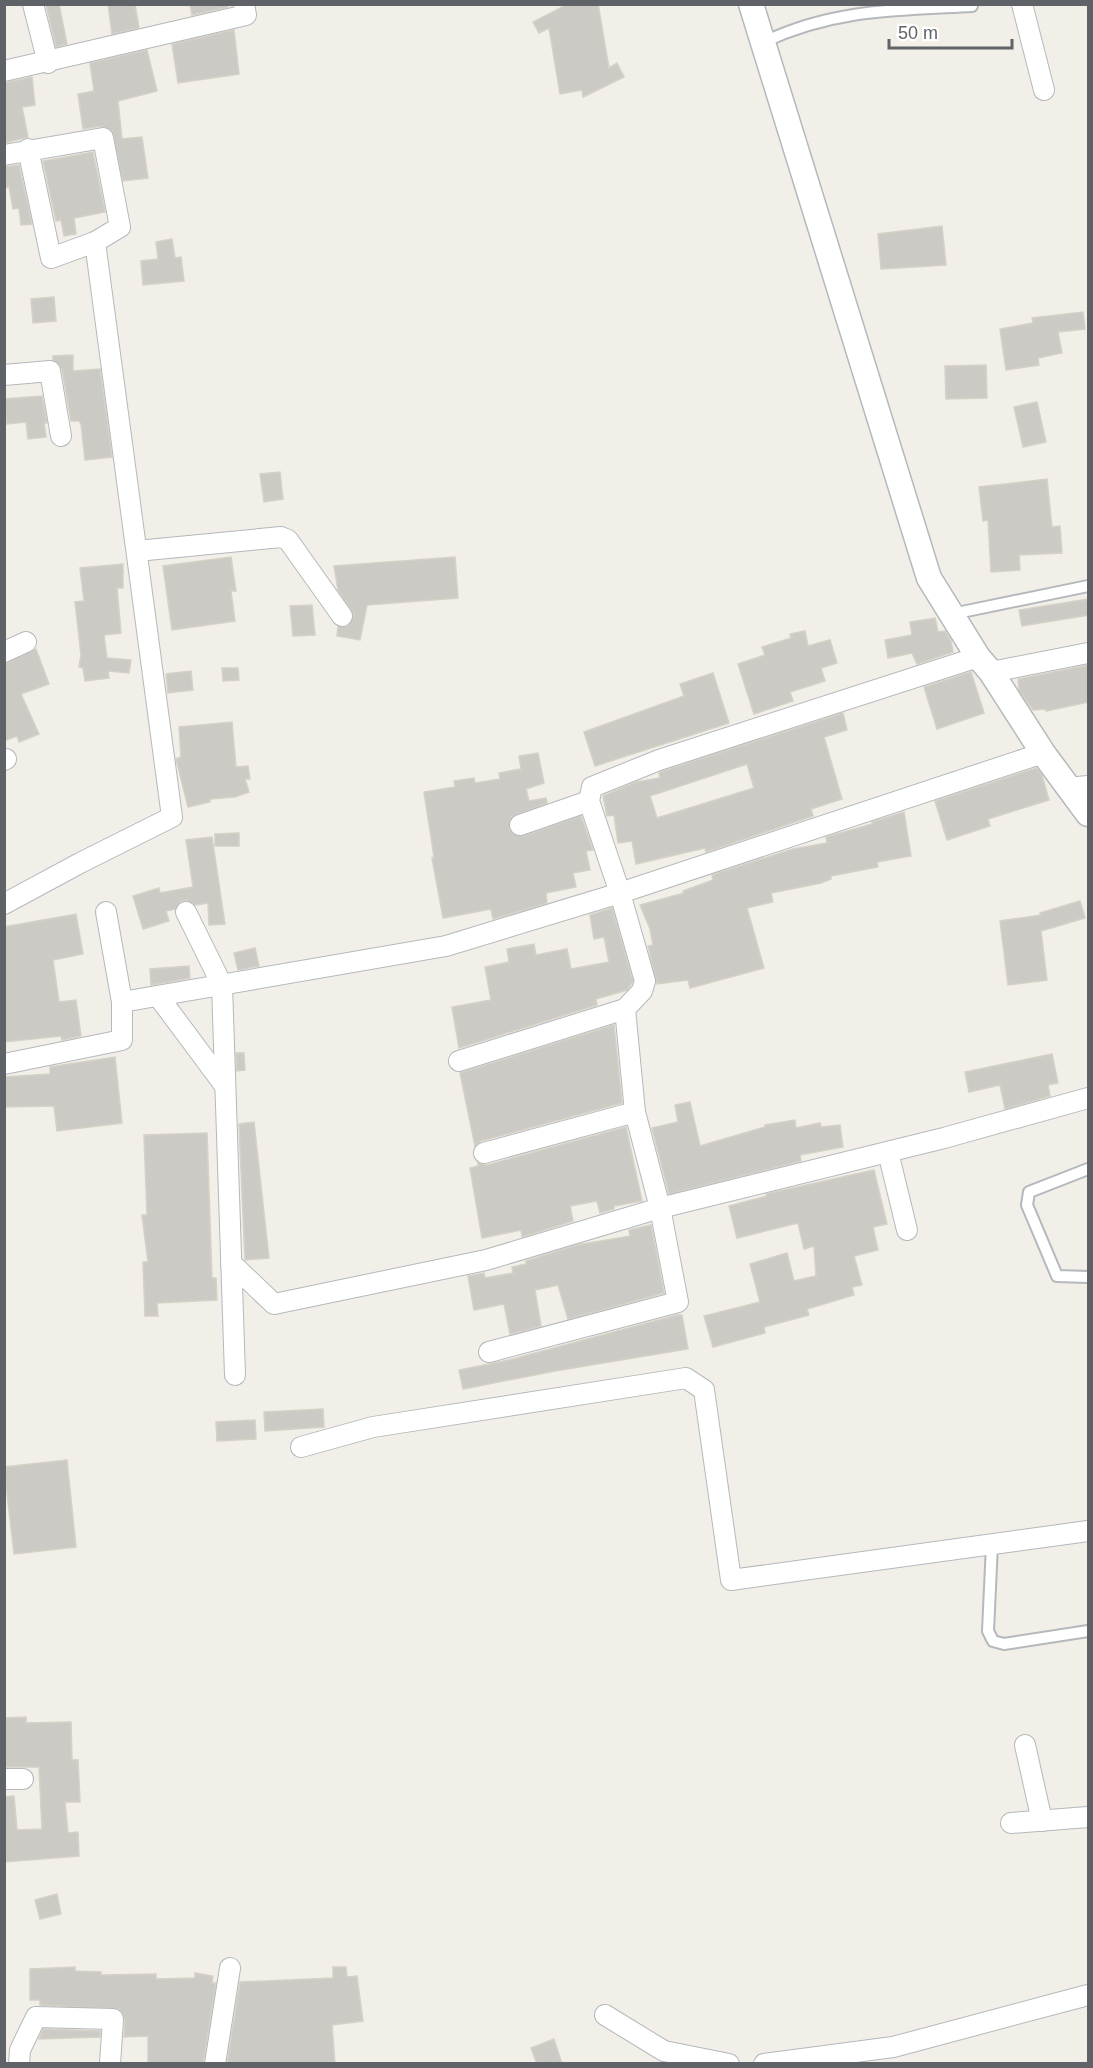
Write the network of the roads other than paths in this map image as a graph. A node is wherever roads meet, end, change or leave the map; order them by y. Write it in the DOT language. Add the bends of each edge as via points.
graph roads {
  1 [pos="33,4"];
  2 [pos="243,4"];
  3 [pos="751,4"];
  4 [pos="1022,4"];
  5 [pos="972,6"];
  6 [pos="764,42"];
  7 [pos="48,63"];
  8 [pos="4,71"];
  9 [pos="1044,90"];
  10 [pos="28,149"];
  11 [pos="4,155"];
  12 [pos="95,242"];
  13 [pos="4,375"];
  14 [pos="61,436"];
  15 [pos="137,551"];
  16 [pos="1089,586"];
  17 [pos="951,614"];
  18 [pos="342,616"];
  19 [pos="26,642"];
  20 [pos="4,652"];
  21 [pos="1089,653"];
  22 [pos="984,665"];
  23 [pos="1042,753"];
  24 [pos="1078,787"];
  25 [pos="589,801"];
  26 [pos="1089,814"];
  27 [pos="520,825"];
  28 [pos="620,893"];
  29 [pos="4,904"];
  30 [pos="106,912"];
  31 [pos="186,912"];
  32 [pos="222,985"];
  33 [pos="158,996"];
  34 [pos="122,1002"];
  35 [pos="625,1009"];
  36 [pos="459,1061"];
  37 [pos="4,1064"];
  38 [pos="225,1086"];
  39 [pos="1089,1098"];
  40 [pos="635,1112"];
  41 [pos="888,1152"];
  42 [pos="484,1153"];
  43 [pos="1089,1169"];
  44 [pos="660,1208"];
  45 [pos="907,1230"];
  46 [pos="231,1263"];
  47 [pos="1089,1277"];
  48 [pos="489,1352"];
  49 [pos="235,1375"];
  50 [pos="301,1447"];
  51 [pos="1089,1532"];
  52 [pos="992,1544"];
  53 [pos="1089,1631"];
  54 [pos="1025,1745"];
  55 [pos="1089,1817"];
  56 [pos="1042,1821"];
  57 [pos="1011,1823"];
  58 [pos="230,1968"];
  59 [pos="1089,1995"];
  60 [pos="605,2015"];
  61 [pos="19,2064"];
  62 [pos="110,2064"];
  63 [pos="215,2064"];
  64 [pos="729,2064"];
  65 [pos="764,2064"];
  1 -- 7 [label="street"];
  2 -- 7 [label="street" via="246,15"];
  3 -- 6 [label="street"];
  4 -- 9 [label="street"];
  5 -- 6 [label="lane" via="839,16 809,22"];
  6 -- 17 [label="street" via="929,578"];
  7 -- 8 [label="street"];
  10 -- 11 [label="street"];
  10 -- 12 [label="street" via="51,258"];
  10 -- 12 [label="street" via="102,138 120,228"];
  12 -- 15 [label="street"];
  13 -- 14 [label="street" via="50,371"];
  15 -- 18 [label="street" via="281,537 288,540"];
  15 -- 29 [label="street" via="172,817"];
  16 -- 17 [label="lane"];
  17 -- 22 [label="street"];
  19 -- 20 [label="street"];
  21 -- 22 [label="street"];
  22 -- 23 [label="street"];
  22 -- 25 [label="street" via="659,760 592,787"];
  23 -- 24 [label="street"];
  23 -- 28 [label="street"];
  24 -- 26 [label="street"];
  25 -- 27 [label="street"];
  25 -- 28 [label="street"];
  28 -- 32 [label="street" via="447,946"];
  28 -- 35 [label="street" via="645,981 642,991"];
  30 -- 34 [label="street"];
  31 -- 32 [label="street"];
  32 -- 33 [label="street"];
  32 -- 38 [label="street"];
  33 -- 34 [label="street"];
  33 -- 38 [label="street"];
  34 -- 37 [label="street" via="122,1040"];
  35 -- 36 [label="street"];
  35 -- 40 [label="street"];
  38 -- 46 [label="street"];
  39 -- 41 [label="street"];
  40 -- 42 [label="street"];
  40 -- 44 [label="street"];
  41 -- 44 [label="street"];
  41 -- 45 [label="street"];
  43 -- 47 [label="lane" via="1029,1192 1027,1204 1057,1276"];
  44 -- 46 [label="street" via="486,1260 274,1304"];
  44 -- 48 [label="street" via="678,1302"];
  46 -- 49 [label="street"];
  50 -- 52 [label="street" via="373,1427 687,1378 704,1390 732,1580"];
  51 -- 52 [label="street"];
  52 -- 53 [label="lane" via="988,1631 993,1641 1004,1644"];
  54 -- 56 [label="street"];
  55 -- 56 [label="street"];
  56 -- 57 [label="street"];
  58 -- 63 [label="street"];
  59 -- 65 [label="street" via="893,2047"];
  60 -- 64 [label="street" via="664,2051"];
  61 -- 62 [label="street" via="20,2050 36,2017 113,2019"];
}
